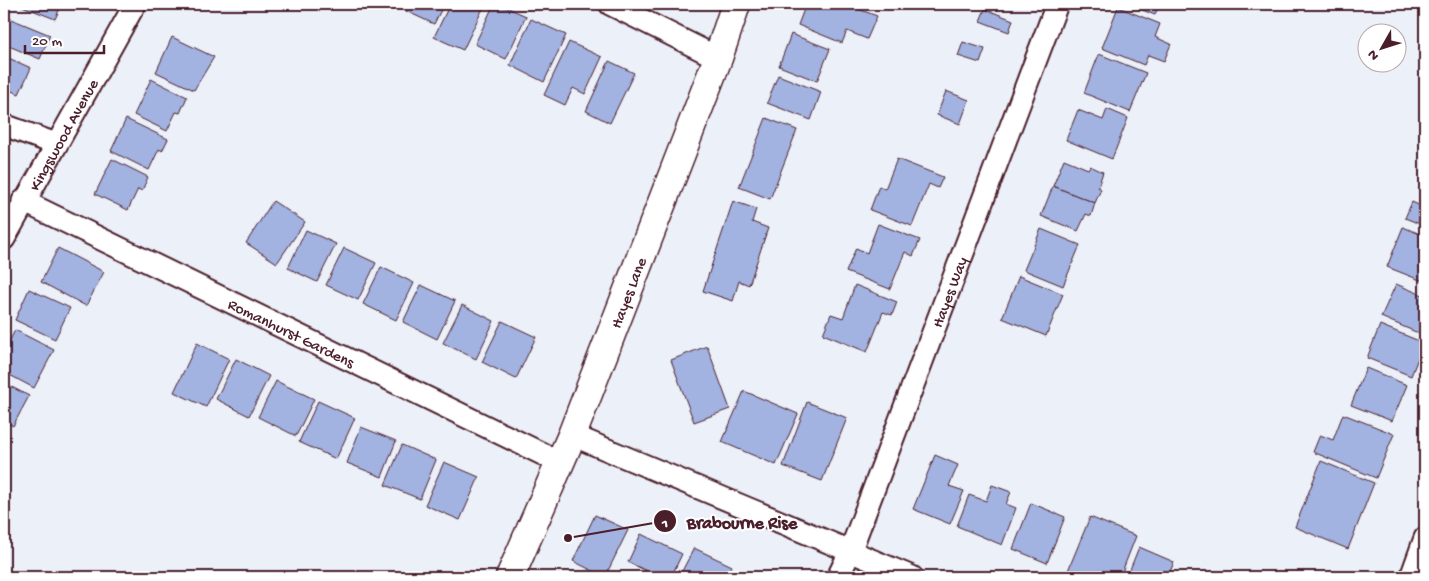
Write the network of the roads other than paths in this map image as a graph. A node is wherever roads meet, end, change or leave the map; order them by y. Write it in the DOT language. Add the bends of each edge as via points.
graph roads {
  1 [pos="135,4"];
  2 [pos="610,4"];
  3 [pos="736,4"];
  4 [pos="1057,4"];
  5 [pos="718,58"];
  6 [pos="4,125"];
  7 [pos="56,144"];
  8 [pos="23,201"];
  9 [pos="4,239"];
  10 [pos="572,435"];
  11 [pos="561,463"];
  12 [pos="1425,538"];
  13 [pos="850,552"];
  14 [pos="510,577"];
  15 [pos="838,577"];
  16 [pos="912,577"];
  17 [pos="1411,577"];
  1 -- 7 [label="street, Kingswood Avenue"];
  2 -- 5 [label="street"];
  3 -- 5 [label="main road, Hayes Lane"];
  4 -- 13 [label="street, Hayes Way"];
  5 -- 10 [label="main road, Hayes Lane"];
  6 -- 7 [label="street"];
  7 -- 8 [label="street, Kingswood Avenue"];
  8 -- 9 [label="street, Kingswood Avenue"];
  8 -- 11 [label="street, Romanhurst Gardens"];
  10 -- 11 [label="main road, Hayes Lane"];
  10 -- 13 [label="street"];
  11 -- 14 [label="main road, Hayes Lane"];
  12 -- 17 [label="street"];
  13 -- 15 [label="street, Hayes Way"];
  13 -- 16 [label="street"];
}
